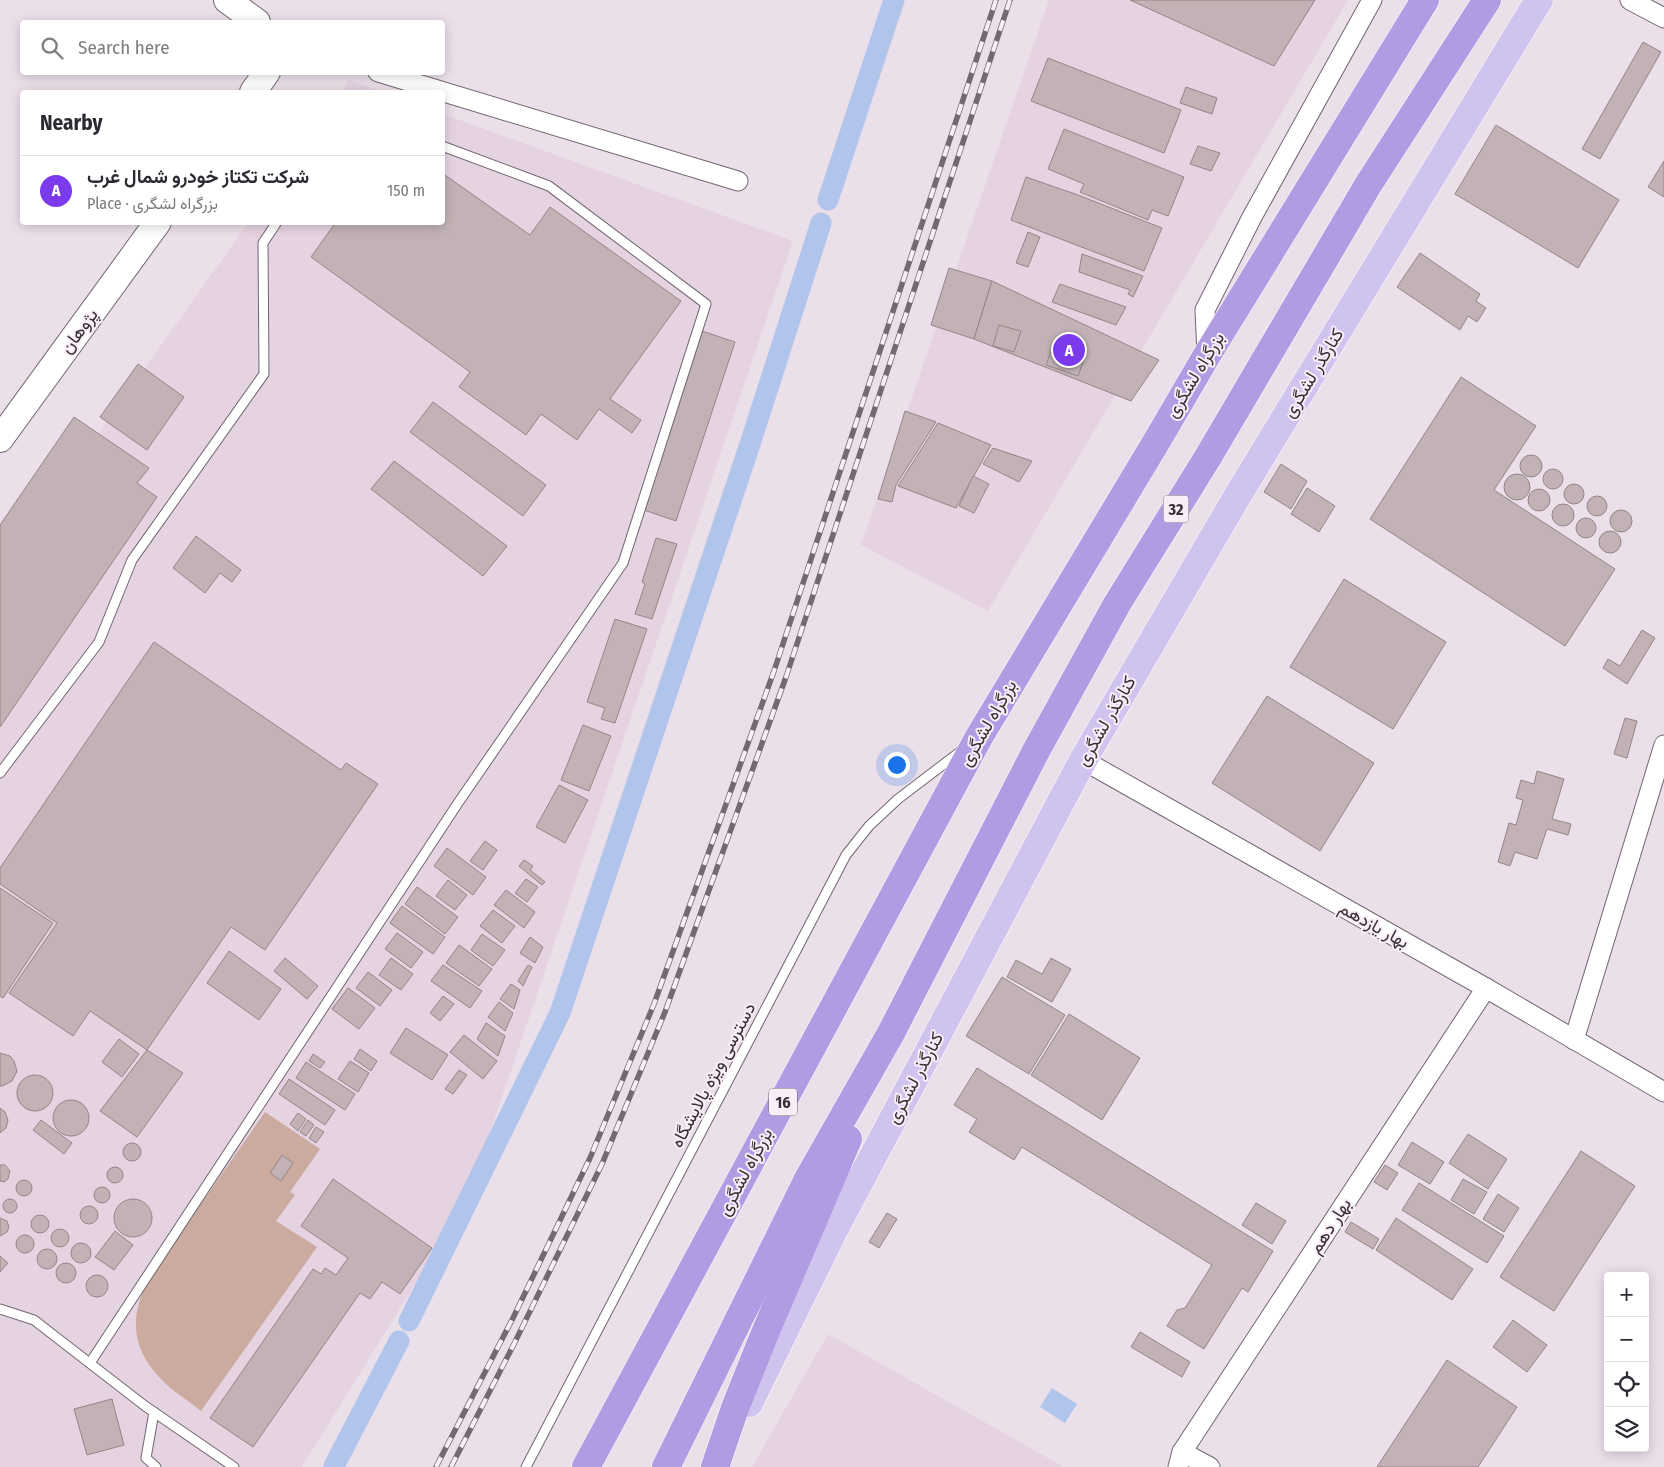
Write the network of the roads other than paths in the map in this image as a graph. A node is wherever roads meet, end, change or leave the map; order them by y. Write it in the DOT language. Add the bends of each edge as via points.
graph roads {
  1 [pos="227,0"];
  2 [pos="1372,0"];
  3 [pos="1425,0"];
  4 [pos="1487,0"];
  5 [pos="1539,0"];
  6 [pos="1630,0"];
  7 [pos="1664,18"];
  8 [pos="254,20"];
  9 [pos="265,75"];
  10 [pos="388,75"];
  11 [pos="254,90"];
  12 [pos="437,90"];
  13 [pos="445,92"];
  14 [pos="445,147"];
  15 [pos="738,181"];
  16 [pos="156,225"];
  17 [pos="275,225"];
  18 [pos="1207,355"];
  19 [pos="0,439"];
  20 [pos="979,737"];
  21 [pos="1664,745"];
  22 [pos="1083,760"];
  23 [pos="0,773"];
  24 [pos="1486,988"];
  25 [pos="891,1033"];
  26 [pos="1574,1040"];
  27 [pos="1664,1092"];
  28 [pos="0,1309"];
  29 [pos="90,1363"];
  30 [pos="154,1412"];
  31 [pos="1180,1459"];
  32 [pos="156,1467"];
  33 [pos="234,1467"];
  34 [pos="526,1467"];
  35 [pos="586,1467"];
  36 [pos="666,1467"];
  37 [pos="716,1467"];
  38 [pos="1210,1467"];
  1 -- 8 [label="main road"];
  2 -- 18 [label="street" via="1252,217 1205,310"];
  3 -- 18 [label="highway, بزرگراه لشگری"];
  4 -- 25 [label="highway, 32" via="1368,185 1208,457 1117,604 1036,750"];
  5 -- 22 [label="main road, کنارگذر لشگری" via="1238,496"];
  6 -- 7 [label="street"];
  9 -- 11 [label="main road"];
  10 -- 12 [label="street"];
  13 -- 15 [label="street"];
  14 -- 29 [label="lane" via="550,186 706,304 622,563 458,803"];
  16 -- 19 [label="main road, پژوهان"];
  17 -- 23 [label="lane" via="263,242 264,374 132,560 100,642"];
  18 -- 20 [label="highway, بزرگراه لشگری"];
  20 -- 34 [label="lane, دسترسی ویژه پالایشگاه" via="898,799 869,826 846,856"];
  20 -- 35 [label="highway, بزرگراه لشگری / 16"];
  21 -- 26 [label="street"];
  22 -- 24 [label="street, بهار یازدهم"];
  22 -- 37 [label="main road, کنارگذر لشگری" via="833,1232"];
  24 -- 26 [label="street, بهار یازدهم"];
  24 -- 31 [label="street, بهار دهم"];
  25 -- 36 [label="highway" via="808,1179"];
  25 -- 37 [label="highway" via="755,1358"];
  26 -- 27 [label="street, بهار یازدهم"];
  28 -- 29 [label="lane" via="34,1320"];
  29 -- 30 [label="lane"];
  30 -- 32 [label="lane" via="146,1458"];
  30 -- 33 [label="lane"];
  31 -- 38 [label="street"];
}
